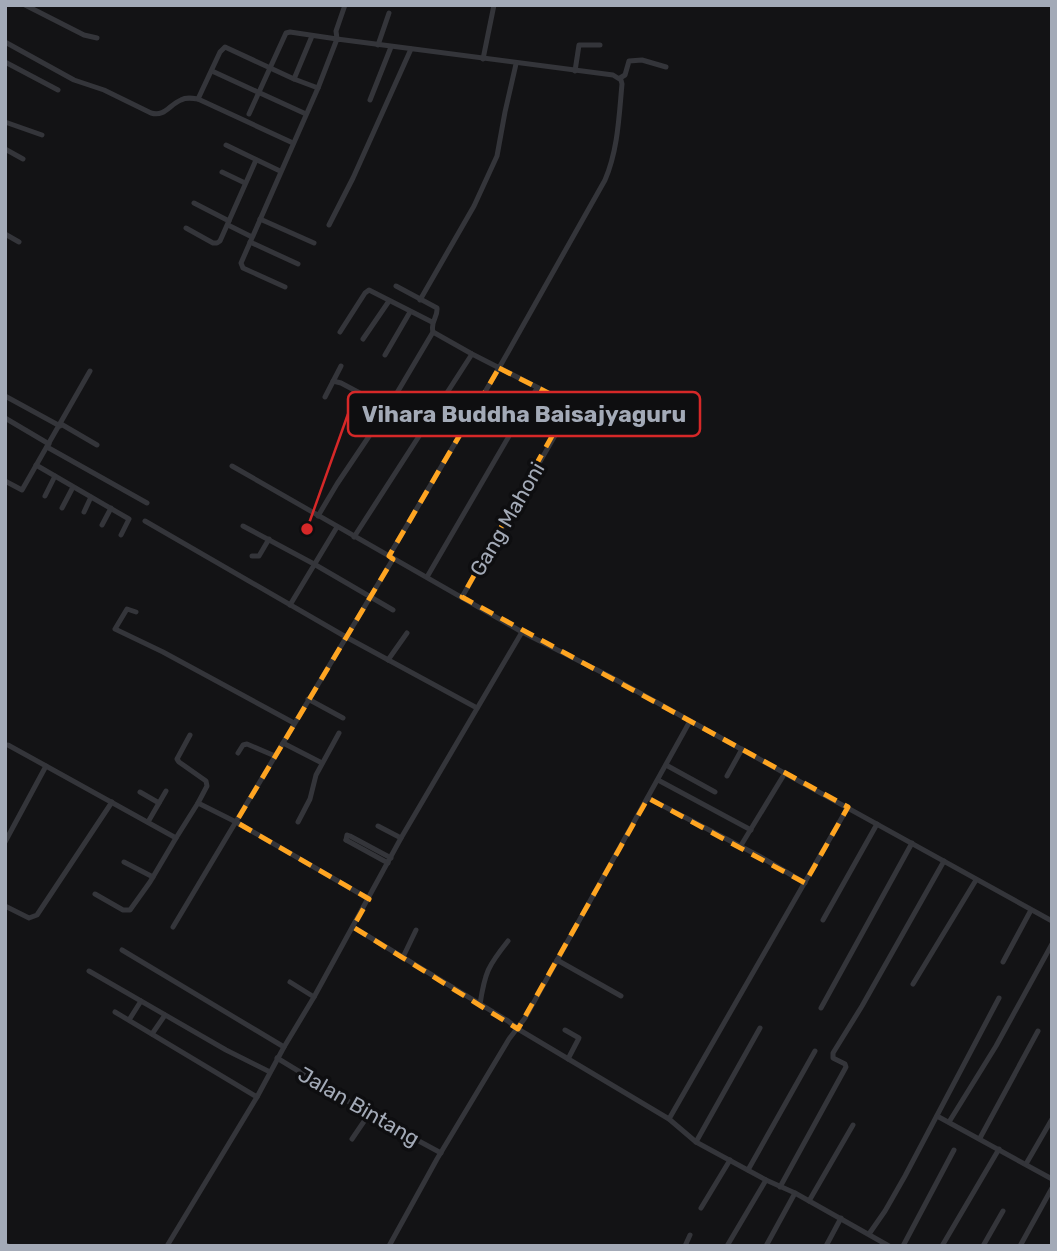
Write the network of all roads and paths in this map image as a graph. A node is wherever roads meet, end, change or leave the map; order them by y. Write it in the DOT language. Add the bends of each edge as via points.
graph roads {
  1 [pos="25,5"];
  2 [pos="345,5"];
  3 [pos="494,5"];
  4 [pos="388,13"];
  5 [pos="312,36"];
  6 [pos="97,38"];
  7 [pos="337,39"];
  8 [pos="5,42"];
  9 [pos="379,45"];
  10 [pos="600,45"];
  11 [pos="391,47"];
  12 [pos="411,49"];
  13 [pos="483,59"];
  14 [pos="5,62"];
  15 [pos="516,64"];
  16 [pos="666,66"];
  17 [pos="270,68"];
  18 [pos="212,71"];
  19 [pos="575,71"];
  20 [pos="620,78"];
  21 [pos="293,79"];
  22 [pos="318,88"];
  23 [pos="58,90"];
  24 [pos="259,92"];
  25 [pos="198,99"];
  26 [pos="370,100"];
  27 [pos="249,114"];
  28 [pos="306,114"];
  29 [pos="5,122"];
  30 [pos="42,135"];
  31 [pos="293,143"];
  32 [pos="226,145"];
  33 [pos="5,149"];
  34 [pos="23,159"];
  35 [pos="256,160"];
  36 [pos="280,171"];
  37 [pos="222,172"];
  38 [pos="245,183"];
  39 [pos="194,203"];
  40 [pos="260,219"];
  41 [pos="229,223"];
  42 [pos="329,225"];
  43 [pos="186,228"];
  44 [pos="5,234"];
  45 [pos="251,240"];
  46 [pos="19,242"];
  47 [pos="314,243"];
  48 [pos="298,264"];
  49 [pos="396,286"];
  50 [pos="285,287"];
  51 [pos="420,300"];
  52 [pos="390,302"];
  53 [pos="410,312"];
  54 [pos="432,322"];
  55 [pos="340,332"];
  56 [pos="433,332"];
  57 [pos="363,339"];
  58 [pos="472,354"];
  59 [pos="385,355"];
  60 [pos="341,366"];
  61 [pos="499,368"];
  62 [pos="90,371"];
  63 [pos="333,381"];
  64 [pos="537,388"];
  65 [pos="5,396"];
  66 [pos="325,397"];
  67 [pos="388,408"];
  68 [pos="5,418"];
  69 [pos="60,425"];
  70 [pos="48,445"];
  71 [pos="97,445"];
  72 [pos="36,465"];
  73 [pos="232,466"];
  74 [pos="55,476"];
  75 [pos="5,481"];
  76 [pos="73,487"];
  77 [pos="45,496"];
  78 [pos="91,497"];
  79 [pos="147,503"];
  80 [pos="62,508"];
  81 [pos="111,508"];
  82 [pos="84,512"];
  83 [pos="318,516"];
  84 [pos="145,521"];
  85 [pos="102,525"];
  86 [pos="243,526"];
  87 [pos="337,527"];
  88 [pos="121,535"];
  89 [pos="354,537"];
  90 [pos="269,539"];
  91 [pos="252,556"];
  92 [pos="391,558"];
  93 [pos="314,564"];
  94 [pos="427,577"];
  95 [pos="369,596"];
  96 [pos="462,597"];
  97 [pos="290,605"];
  98 [pos="393,611"];
  99 [pos="136,612"];
  100 [pos="522,632"];
  101 [pos="407,633"];
  102 [pos="346,637"];
  103 [pos="388,660"];
  104 [pos="308,699"];
  105 [pos="477,708"];
  106 [pos="343,718"];
  107 [pos="690,721"];
  108 [pos="294,723"];
  109 [pos="339,733"];
  110 [pos="190,736"];
  111 [pos="283,743"];
  112 [pos="8,746"];
  113 [pos="742,749"];
  114 [pos="238,753"];
  115 [pos="275,756"];
  116 [pos="322,763"];
  117 [pos="666,765"];
  118 [pos="46,766"];
  119 [pos="785,773"];
  120 [pos="727,776"];
  121 [pos="658,780"];
  122 [pos="166,791"];
  123 [pos="140,792"];
  124 [pos="715,792"];
  125 [pos="648,798"];
  126 [pos="113,802"];
  127 [pos="159,803"];
  128 [pos="198,803"];
  129 [pos="848,807"];
  130 [pos="148,821"];
  131 [pos="236,822"];
  132 [pos="298,822"];
  133 [pos="877,824"];
  134 [pos="378,826"];
  135 [pos="751,830"];
  136 [pos="176,838"];
  137 [pos="401,838"];
  138 [pos="5,842"];
  139 [pos="912,843"];
  140 [pos="740,847"];
  141 [pos="389,860"];
  142 [pos="944,861"];
  143 [pos="124,862"];
  144 [pos="153,877"];
  145 [pos="976,880"];
  146 [pos="805,883"];
  147 [pos="95,894"];
  148 [pos="369,899"];
  149 [pos="5,906"];
  150 [pos="1031,910"];
  151 [pos="823,920"];
  152 [pos="1052,922"];
  153 [pos="173,927"];
  154 [pos="353,927"];
  155 [pos="416,930"];
  156 [pos="508,941"];
  157 [pos="1052,944"];
  158 [pos="122,950"];
  159 [pos="403,957"];
  160 [pos="557,960"];
  161 [pos="1003,962"];
  162 [pos="89,971"];
  163 [pos="290,982"];
  164 [pos="913,984"];
  165 [pos="621,996"];
  166 [pos="314,997"];
  167 [pos="999,999"];
  168 [pos="141,1001"];
  169 [pos="480,1004"];
  170 [pos="821,1008"];
  171 [pos="115,1012"];
  172 [pos="165,1015"];
  173 [pos="129,1020"];
  174 [pos="760,1028"];
  175 [pos="518,1029"];
  176 [pos="565,1030"];
  177 [pos="1038,1031"];
  178 [pos="152,1034"];
  179 [pos="284,1047"];
  180 [pos="815,1051"];
  181 [pos="277,1058"];
  182 [pos="568,1059"];
  183 [pos="270,1072"];
  184 [pos="257,1097"];
  185 [pos="369,1114"];
  186 [pos="937,1116"];
  187 [pos="669,1119"];
  188 [pos="1052,1119"];
  189 [pos="949,1122"];
  190 [pos="853,1125"];
  191 [pos="980,1138"];
  192 [pos="352,1139"];
  193 [pos="696,1142"];
  194 [pos="999,1149"];
  195 [pos="954,1150"];
  196 [pos="441,1153"];
  197 [pos="730,1160"];
  198 [pos="1027,1164"];
  199 [pos="748,1170"];
  200 [pos="1052,1179"];
  201 [pos="766,1180"];
  202 [pos="780,1187"];
  203 [pos="1052,1188"];
  204 [pos="795,1193"];
  205 [pos="809,1201"];
  206 [pos="701,1208"];
  207 [pos="1003,1211"];
  208 [pos="841,1218"];
  209 [pos="869,1234"];
  210 [pos="690,1235"];
  211 [pos="885,1245"];
  212 [pos="167,1246"];
  213 [pos="389,1246"];
  214 [pos="685,1246"];
  215 [pos="727,1246"];
  216 [pos="765,1246"];
  217 [pos="826,1246"];
  218 [pos="903,1246"];
  219 [pos="942,1246"];
  220 [pos="983,1246"];
  221 [pos="1020,1246"];
  1 -- 6 [label="street"];
  2 -- 7 [label="street"];
  3 -- 13 [label="street"];
  4 -- 9 [label="street"];
  5 -- 7 [label="street"];
  5 -- 17 [label="street" via="286,33"];
  5 -- 21 [label="street"];
  7 -- 9 [label="street"];
  7 -- 22 [label="street"];
  8 -- 25 [label="street" via="77,82 155,114 184,99"];
  9 -- 11 [label="street"];
  10 -- 19 [label="street" via="579,45"];
  11 -- 12 [label="street"];
  11 -- 26 [label="street"];
  12 -- 13 [label="street"];
  12 -- 42 [label="street"];
  13 -- 15 [label="street"];
  14 -- 23 [label="street"];
  15 -- 19 [label="street"];
  15 -- 51 [label="street" via="497,156"];
  16 -- 20 [label="street" via="629,61"];
  17 -- 18 [label="street" via="225,47"];
  17 -- 21 [label="street"];
  17 -- 24 [label="street"];
  18 -- 24 [label="street"];
  18 -- 25 [label="street"];
  19 -- 20 [label="street"];
  20 -- 61 [label="street" via="619,120 607,176"];
  21 -- 22 [label="street"];
  22 -- 28 [label="street"];
  24 -- 27 [label="street"];
  24 -- 28 [label="street"];
  25 -- 31 [label="street"];
  28 -- 31 [label="street"];
  29 -- 30 [label="street"];
  31 -- 36 [label="street"];
  32 -- 35 [label="street"];
  33 -- 34 [label="street"];
  35 -- 36 [label="street"];
  35 -- 38 [label="street"];
  36 -- 40 [label="street"];
  37 -- 38 [label="street"];
  38 -- 41 [label="street"];
  39 -- 41 [label="street"];
  40 -- 45 [label="street"];
  40 -- 47 [label="street"];
  41 -- 43 [label="street" via="217,243"];
  41 -- 45 [label="street"];
  44 -- 46 [label="street"];
  45 -- 48 [label="street"];
  45 -- 50 [label="street" via="241,261 243,268"];
  49 -- 51 [label="street"];
  51 -- 54 [label="street" via="437,308"];
  52 -- 53 [label="street"];
  52 -- 55 [label="street" via="367,290"];
  52 -- 57 [label="street"];
  53 -- 54 [label="street"];
  53 -- 59 [label="street"];
  54 -- 56 [label="street"];
  56 -- 58 [label="street"];
  56 -- 67 [label="street"];
  58 -- 61 [label="street"];
  58 -- 89 [label="street"];
  60 -- 63 [label="street"];
  61 -- 64 [label="street"];
  61 -- 92 [label="street"];
  62 -- 69 [label="street"];
  63 -- 66 [label="street"];
  63 -- 67 [label="street"];
  64 -- 94 [label="street"];
  64 -- 96 [label="street, Gang Mahoni" via="570,404 571,410"];
  65 -- 69 [label="street"];
  67 -- 83 [label="street"];
  68 -- 70 [label="street"];
  69 -- 70 [label="street"];
  69 -- 71 [label="street"];
  70 -- 72 [label="street"];
  70 -- 79 [label="street"];
  72 -- 74 [label="street"];
  72 -- 75 [label="street" via="22,490"];
  73 -- 83 [label="street"];
  74 -- 76 [label="street"];
  74 -- 77 [label="street"];
  76 -- 78 [label="street"];
  76 -- 80 [label="street"];
  78 -- 81 [label="street"];
  78 -- 82 [label="street"];
  81 -- 85 [label="street"];
  81 -- 88 [label="street" via="129,519"];
  83 -- 87 [label="street"];
  84 -- 97 [label="street"];
  86 -- 90 [label="street"];
  87 -- 89 [label="street"];
  87 -- 93 [label="street"];
  89 -- 92 [label="street"];
  90 -- 91 [label="street" via="258,556"];
  90 -- 93 [label="street"];
  92 -- 94 [label="street"];
  92 -- 95 [label="street"];
  93 -- 95 [label="street"];
  93 -- 97 [label="street"];
  94 -- 96 [label="street"];
  95 -- 98 [label="street"];
  95 -- 102 [label="street"];
  96 -- 100 [label="street"];
  97 -- 102 [label="street"];
  99 -- 108 [label="street" via="127,609 115,629"];
  100 -- 105 [label="street"];
  100 -- 107 [label="street"];
  101 -- 103 [label="street"];
  102 -- 103 [label="street"];
  102 -- 104 [label="street"];
  103 -- 105 [label="street"];
  104 -- 106 [label="street"];
  104 -- 108 [label="street"];
  105 -- 137 [label="street"];
  107 -- 113 [label="street"];
  107 -- 117 [label="street"];
  108 -- 111 [label="street"];
  109 -- 116 [label="street"];
  110 -- 128 [label="street" via="177,760 206,781"];
  111 -- 115 [label="street"];
  111 -- 116 [label="street"];
  112 -- 118 [label="street"];
  113 -- 119 [label="street"];
  113 -- 120 [label="street"];
  114 -- 115 [label="street" via="247,744"];
  115 -- 131 [label="street"];
  116 -- 132 [label="street"];
  117 -- 121 [label="street"];
  117 -- 124 [label="street"];
  118 -- 126 [label="street"];
  118 -- 138 [label="street"];
  119 -- 129 [label="street"];
  119 -- 135 [label="street"];
  121 -- 125 [label="street"];
  121 -- 135 [label="street"];
  122 -- 127 [label="street"];
  123 -- 127 [label="street"];
  125 -- 140 [label="street"];
  125 -- 160 [label="street"];
  126 -- 130 [label="street"];
  126 -- 149 [label="street" via="37,915 29,918"];
  127 -- 130 [label="street"];
  128 -- 131 [label="street"];
  128 -- 136 [label="street"];
  129 -- 133 [label="street"];
  129 -- 146 [label="street"];
  130 -- 136 [label="street"];
  131 -- 148 [label="street"];
  131 -- 153 [label="street"];
  133 -- 139 [label="street"];
  133 -- 151 [label="street"];
  134 -- 137 [label="street"];
  135 -- 140 [label="street"];
  136 -- 144 [label="street"];
  137 -- 141 [label="street"];
  139 -- 142 [label="street"];
  139 -- 170 [label="street"];
  140 -- 146 [label="street"];
  141 -- 141 [label="street" via="350,836 345,838 346,840"];
  141 -- 148 [label="street"];
  142 -- 145 [label="street"];
  142 -- 202 [label="street" via="832,1057 846,1067"];
  143 -- 144 [label="street"];
  144 -- 147 [label="street" via="128,911"];
  145 -- 150 [label="street"];
  145 -- 164 [label="street"];
  146 -- 187 [label="street"];
  148 -- 154 [label="street"];
  150 -- 152 [label="street"];
  150 -- 161 [label="street"];
  154 -- 159 [label="street"];
  154 -- 166 [label="street"];
  155 -- 159 [label="street"];
  156 -- 169 [label="street" via="485,974"];
  157 -- 189 [label="street"];
  158 -- 179 [label="street"];
  159 -- 169 [label="street"];
  160 -- 165 [label="street"];
  160 -- 175 [label="street"];
  162 -- 168 [label="street"];
  163 -- 166 [label="street"];
  166 -- 179 [label="street"];
  167 -- 186 [label="street"];
  168 -- 172 [label="street"];
  168 -- 173 [label="street"];
  169 -- 175 [label="street"];
  171 -- 173 [label="street"];
  172 -- 178 [label="street"];
  172 -- 183 [label="street"];
  173 -- 178 [label="street"];
  174 -- 193 [label="street"];
  175 -- 182 [label="street"];
  175 -- 196 [label="street"];
  176 -- 182 [label="street" via="579,1038"];
  177 -- 191 [label="street"];
  178 -- 184 [label="street"];
  179 -- 181 [label="street"];
  180 -- 199 [label="street"];
  181 -- 183 [label="street"];
  181 -- 185 [label="street, Jalan Bintang"];
  182 -- 187 [label="street"];
  183 -- 184 [label="street"];
  184 -- 212 [label="street"];
  185 -- 192 [label="street"];
  185 -- 196 [label="street, Jalan Bintang"];
  186 -- 189 [label="street"];
  186 -- 209 [label="street"];
  187 -- 193 [label="street"];
  188 -- 198 [label="street"];
  189 -- 191 [label="street"];
  190 -- 205 [label="street"];
  191 -- 194 [label="street"];
  193 -- 197 [label="street"];
  194 -- 198 [label="street"];
  194 -- 219 [label="street"];
  195 -- 218 [label="street"];
  196 -- 213 [label="street"];
  197 -- 199 [label="street"];
  197 -- 206 [label="street"];
  198 -- 200 [label="street"];
  199 -- 201 [label="street"];
  201 -- 202 [label="street"];
  201 -- 215 [label="street"];
  202 -- 204 [label="street"];
  203 -- 221 [label="street"];
  204 -- 205 [label="street"];
  204 -- 216 [label="street"];
  205 -- 208 [label="street"];
  207 -- 220 [label="street"];
  208 -- 209 [label="street"];
  208 -- 217 [label="street"];
  209 -- 211 [label="street"];
  210 -- 214 [label="street"];
}
